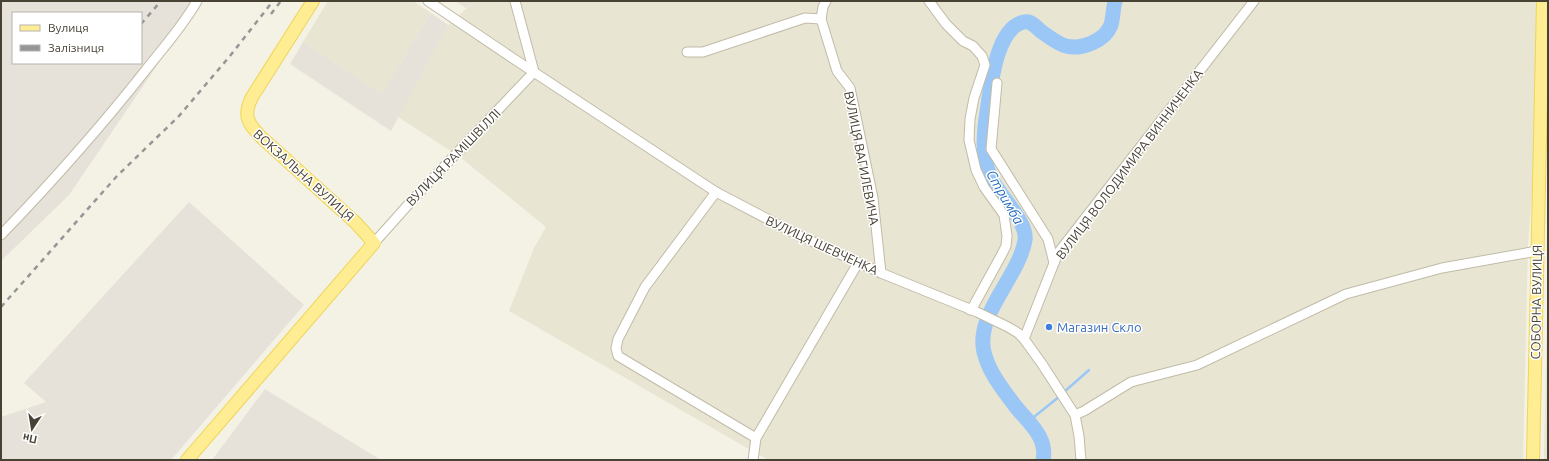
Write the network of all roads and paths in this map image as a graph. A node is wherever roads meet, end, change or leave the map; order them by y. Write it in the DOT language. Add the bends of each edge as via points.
graph roads {
  1 [pos="197,1"];
  2 [pos="313,1"];
  3 [pos="428,1"];
  4 [pos="516,1"];
  5 [pos="826,1"];
  6 [pos="929,1"];
  7 [pos="1254,1"];
  8 [pos="1543,1"];
  9 [pos="821,19"];
  10 [pos="687,52"];
  11 [pos="1545,57"];
  12 [pos="534,72"];
  13 [pos="997,83"];
  14 [pos="716,192"];
  15 [pos="1,235"];
  16 [pos="374,243"];
  17 [pos="1537,251"];
  18 [pos="858,262"];
  19 [pos="1054,263"];
  20 [pos="881,273"];
  21 [pos="973,311"];
  22 [pos="1024,339"];
  23 [pos="1075,415"];
  24 [pos="756,438"];
  25 [pos="187,460"];
  26 [pos="753,460"];
  27 [pos="1081,460"];
  28 [pos="1533,460"];
  1 -- 15 [label="street" via="189,16 132,87 52,182"];
  2 -- 16 [label="main road, ВОКЗАЛЬНА ВУЛИЦЯ" via="252,97 247,117 250,126 261,137 356,223"];
  3 -- 12 [label="street, ВУЛИЦЯ ШЕВЧЕНКА"];
  4 -- 12 [label="street"];
  5 -- 9 [label="street"];
  6 -- 21 [label="street" via="946,24 982,56 986,65 974,98 969,140 976,170 984,187 1004,215 1007,241"];
  7 -- 19 [label="street, ВУЛИЦЯ ВОЛОДИМИРА ВИННИЧЕНКА" via="1063,246"];
  8 -- 11 [label="main road, СОБОРНА ВУЛИЦЯ"];
  9 -- 10 [label="street" via="805,18 703,52"];
  9 -- 20 [label="street, ВУЛИЦЯ ВАГИЛЕВИЧА" via="837,71 850,88 872,198"];
  11 -- 17 [label="main road, СОБОРНА ВУЛИЦЯ"];
  12 -- 14 [label="street, ВУЛИЦЯ ШЕВЧЕНКА"];
  12 -- 16 [label="street, ВУЛИЦЯ РАМІШВІЛЛІ" via="415,196"];
  13 -- 19 [label="street" via="991,149 1048,239"];
  14 -- 18 [label="street, ВУЛИЦЯ ШЕВЧЕНКА" via="789,231"];
  14 -- 24 [label="street" via="645,287 618,339 616,348 618,356"];
  16 -- 25 [label="main road"];
  17 -- 23 [label="street" via="1442,268 1346,294 1197,365 1131,382"];
  17 -- 28 [label="main road, СОБОРНА ВУЛИЦЯ"];
  18 -- 20 [label="street, ВУЛИЦЯ ШЕВЧЕНКА"];
  18 -- 24 [label="street"];
  19 -- 22 [label="street, ВУЛИЦЯ ВОЛОДИМИРА ВИННИЧЕНКА"];
  20 -- 21 [label="street, ВУЛИЦЯ ШЕВЧЕНКА"];
  21 -- 22 [label="street, ВУЛИЦЯ ШЕВЧЕНКА" via="1008,327"];
  22 -- 23 [label="street, ВУЛИЦЯ ШЕВЧЕНКА"];
  23 -- 27 [label="street, ВУЛИЦЯ ШЕВЧЕНКА"];
  24 -- 26 [label="street"];
}
